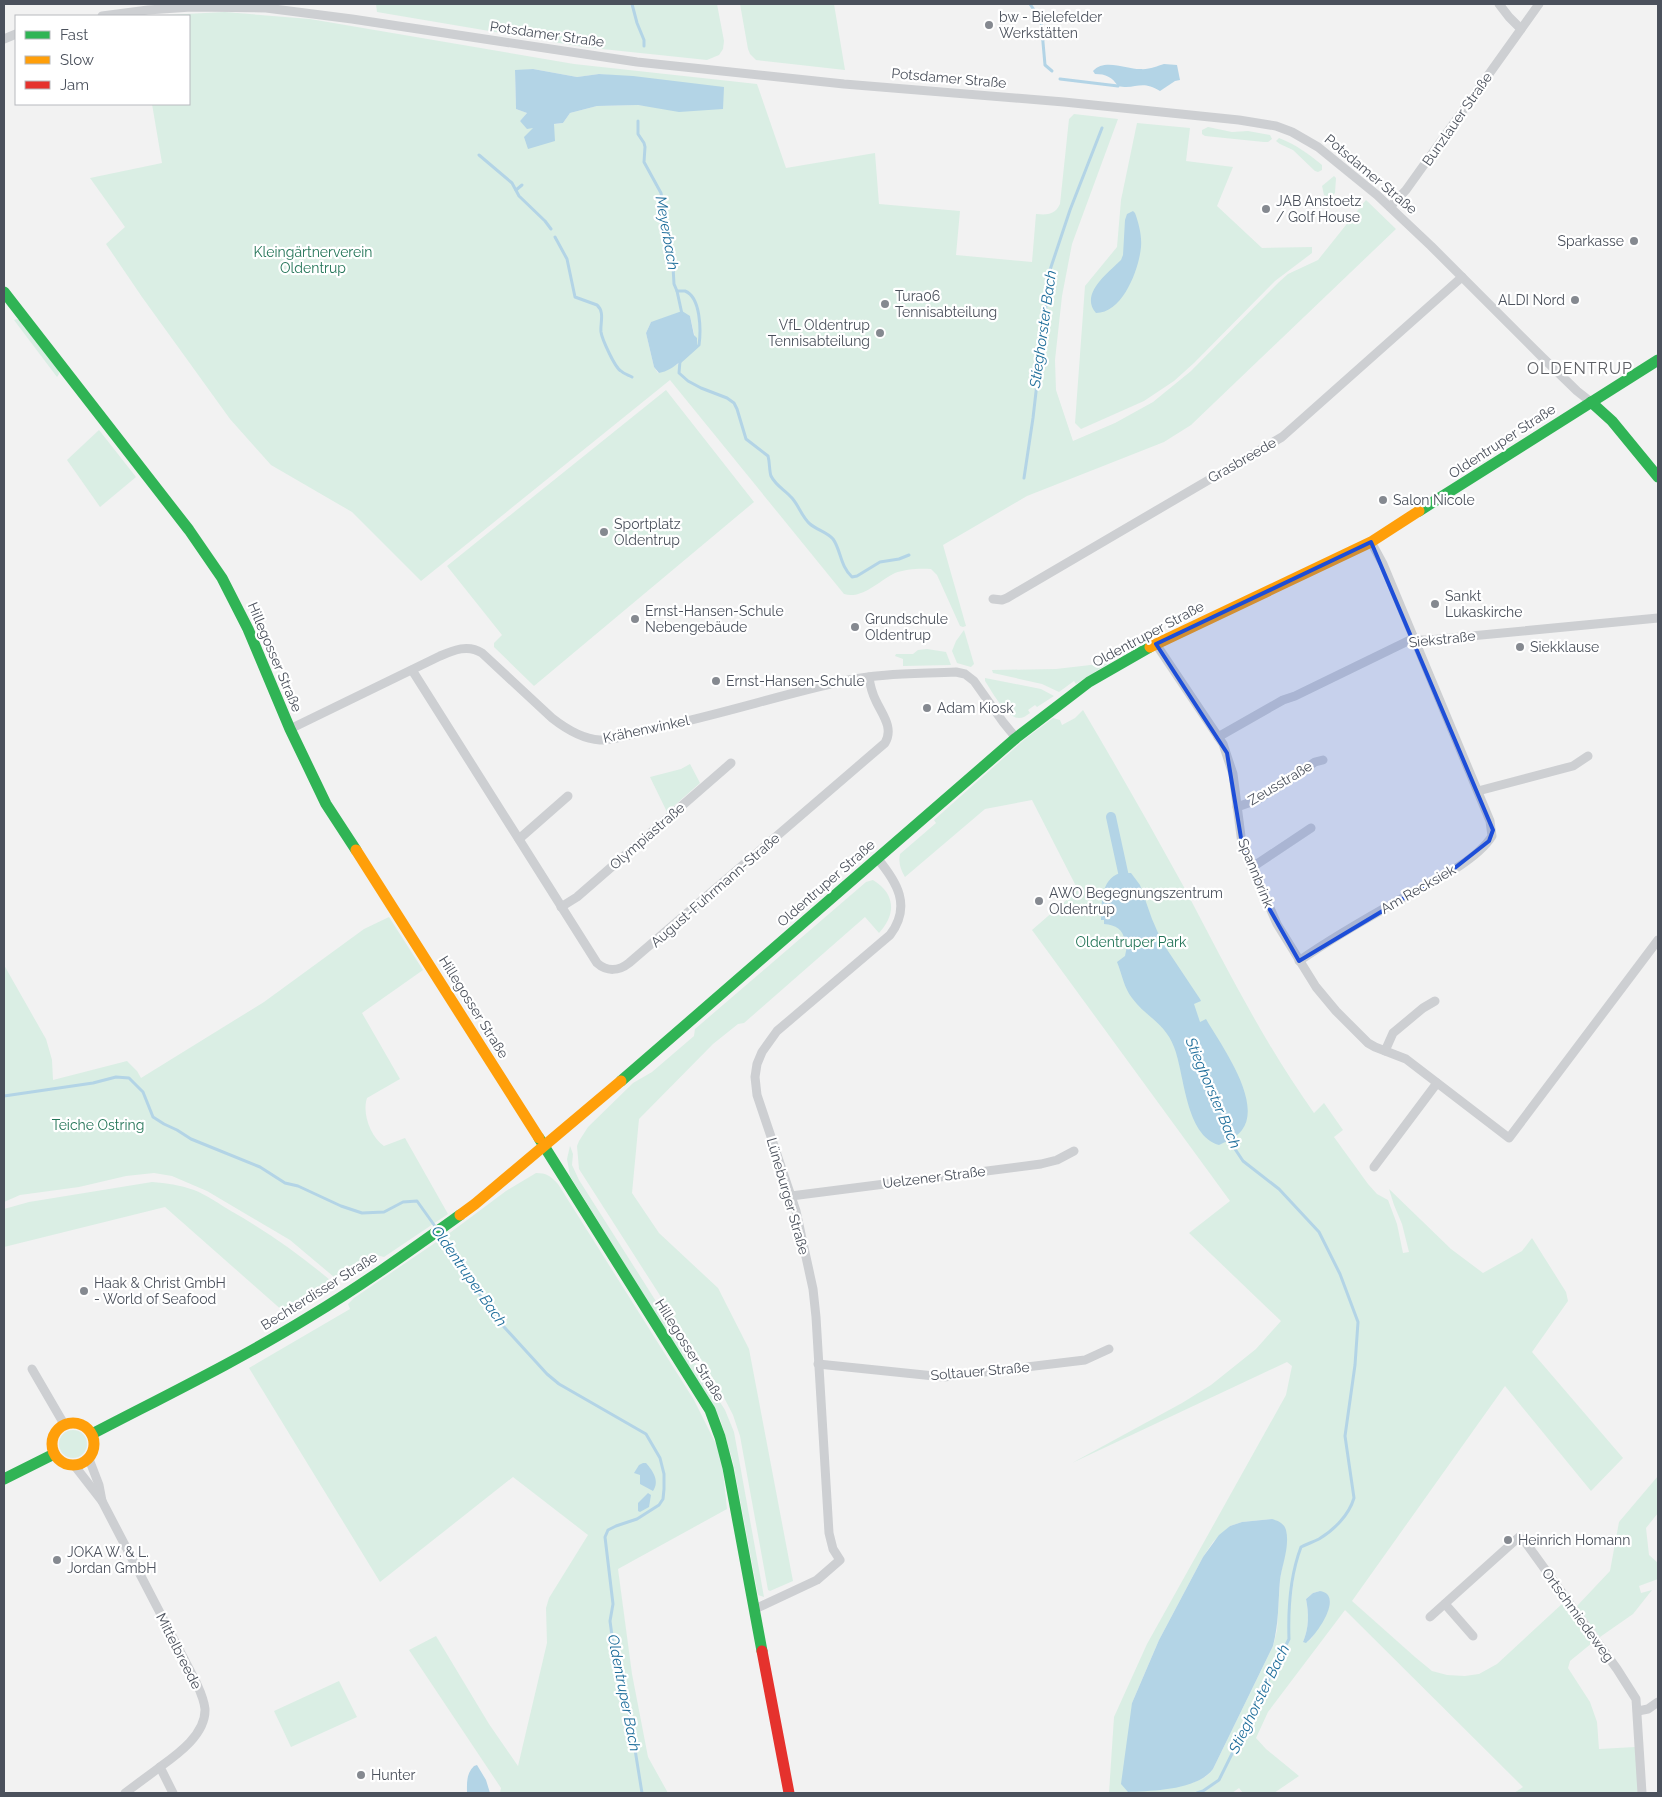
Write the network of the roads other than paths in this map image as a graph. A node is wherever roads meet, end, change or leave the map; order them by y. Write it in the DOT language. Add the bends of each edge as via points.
graph roads {
  1 [pos="1499,4"];
  2 [pos="1539,4"];
  3 [pos="285,7"];
  4 [pos="110,15"];
  5 [pos="1521,29"];
  6 [pos="1390,207"];
  7 [pos="1462,278"];
  8 [pos="4,292"];
  9 [pos="1658,360"];
  10 [pos="1591,402"];
  11 [pos="1658,477"];
  12 [pos="1371,542"];
  13 [pos="993,599"];
  14 [pos="1658,618"];
  15 [pos="1415,640"];
  16 [pos="1156,644"];
  17 [pos="412,670"];
  18 [pos="869,677"];
  19 [pos="290,729"];
  20 [pos="1218,737"];
  21 [pos="1016,738"];
  22 [pos="1588,756"];
  23 [pos="1323,760"];
  24 [pos="731,763"];
  25 [pos="1478,791"];
  26 [pos="568,796"];
  27 [pos="1237,807"];
  28 [pos="1310,828"];
  29 [pos="519,839"];
  30 [pos="877,858"];
  31 [pos="1252,868"];
  32 [pos="562,907"];
  33 [pos="1658,940"];
  34 [pos="1299,961"];
  35 [pos="1435,1001"];
  36 [pos="1385,1051"];
  37 [pos="1437,1083"];
  38 [pos="544,1146"];
  39 [pos="1074,1151"];
  40 [pos="1374,1167"];
  41 [pos="792,1196"];
  42 [pos="1109,1349"];
  43 [pos="818,1364"];
  44 [pos="32,1369"];
  45 [pos="64,1424"];
  46 [pos="92,1434"];
  47 [pos="54,1454"];
  48 [pos="89,1458"];
  49 [pos="74,1466"];
  50 [pos="4,1479"];
  51 [pos="102,1501"];
  52 [pos="1445,1604"];
  53 [pos="755,1609"];
  54 [pos="1430,1617"];
  55 [pos="1473,1636"];
  56 [pos="1658,1702"];
  57 [pos="1638,1711"];
  58 [pos="160,1767"];
  59 [pos="126,1793"];
  60 [pos="172,1793"];
  61 [pos="789,1793"];
  62 [pos="1642,1793"];
  1 -- 5 [label="street"];
  2 -- 5 [label="street, Bunzlauer Straße"];
  3 -- 4 [label="street, Potsdamer Straße" via="191,7"];
  3 -- 6 [label="street, Potsdamer Straße" via="637,62 1264,123 1292,132 1313,144"];
  5 -- 6 [label="street, Bunzlauer Straße" via="1415,178"];
  6 -- 7 [label="street, Potsdamer Straße"];
  7 -- 10 [label="street, Potsdamer Straße"];
  7 -- 13 [label="street, Grasbreede" via="1282,437 1007,598"];
  8 -- 19 [label="street, Hillegosser Straße" via="139,464 222,578 248,629"];
  9 -- 10 [label="street, Oldentruper Straße"];
  10 -- 11 [label="street, Potsdamer Straße" via="1612,421"];
  10 -- 12 [label="street, Oldentruper Straße"];
  12 -- 15 [label="street, Am Recksiek"];
  12 -- 16 [label="street, Oldentruper Straße"];
  14 -- 15 [label="street, Siekstraße"];
  15 -- 20 [label="street, Siekstraße" via="1283,700"];
  15 -- 25 [label="street, Am Recksiek"];
  16 -- 20 [label="street, Spannbrink"];
  16 -- 21 [label="street, Oldentruper Straße" via="1089,682"];
  17 -- 18 [label="street, Krähenwinkel" via="459,649 478,650 564,728 601,740"];
  17 -- 19 [label="street, Krähenwinkel"];
  17 -- 29 [label="street, August-Fuhrmann-Straße"];
  18 -- 21 [label="street, Krähenwinkel" via="965,674"];
  18 -- 32 [label="street, August-Fuhrmann-Straße" via="888,726 885,743 625,967 611,970 601,967"];
  19 -- 38 [label="street, Hillegosser Straße" via="326,804"];
  20 -- 27 [label="street, Spannbrink" via="1230,763"];
  21 -- 30 [label="street, Oldentruper Straße"];
  22 -- 25 [label="street" via="1574,766"];
  23 -- 27 [label="street, Zeusstraße" via="1257,800"];
  24 -- 32 [label="street, Olympiastraße"];
  25 -- 34 [label="street, Am Recksiek" via="1493,830 1482,847 1437,879"];
  26 -- 29 [label="street"];
  27 -- 31 [label="street, Spannbrink" via="1239,834"];
  28 -- 31 [label="street"];
  29 -- 32 [label="street, August-Fuhrmann-Straße"];
  30 -- 38 [label="street, Oldentruper Straße"];
  30 -- 41 [label="street, Lüneburger Straße" via="898,889 900,915 895,929 777,1031 757,1064 757,1095"];
  31 -- 34 [label="street, Spannbrink" via="1277,924"];
  33 -- 37 [label="street, Spannbrink" via="1509,1138"];
  34 -- 36 [label="street, Spannbrink" via="1325,998 1357,1033"];
  35 -- 36 [label="street" via="1393,1033"];
  36 -- 37 [label="street, Spannbrink" via="1406,1059"];
  37 -- 40 [label="street"];
  38 -- 46 [label="street, Bechterdisser Straße" via="451,1222 310,1317"];
  38 -- 53 [label="street, Hillegosser Straße" via="712,1416 728,1468"];
  39 -- 41 [label="street, Uelzener Straße" via="1041,1164"];
  41 -- 43 [label="street, Lüneburger Straße" via="812,1289"];
  42 -- 43 [label="street, Soltauer Straße" via="1085,1360 955,1376"];
  43 -- 53 [label="street, Lüneburger Straße" via="829,1533 840,1560 817,1580"];
  44 -- 45 [label="street"];
  45 -- 46 [label="street" via="80,1423"];
  45 -- 47 [label="street" via="52,1437"];
  46 -- 48 [label="street" via="94,1451"];
  47 -- 49 [label="street" via="59,1460"];
  47 -- 50 [label="street"];
  48 -- 49 [label="street"];
  48 -- 51 [label="street"];
  49 -- 51 [label="street"];
  51 -- 58 [label="street, Mittelbreede" via="204,1702 204,1716 198,1730"];
  52 -- 54 [label="street, Ortschmiedeweg"];
  52 -- 55 [label="street"];
  52 -- 57 [label="street, Ortschmiedeweg" via="1519,1537 1617,1669 1636,1699"];
  53 -- 61 [label="street, Hillegosser Straße"];
  56 -- 57 [label="street"];
  57 -- 62 [label="street, Ortschmiedeweg"];
  58 -- 59 [label="street, Mittelbreede"];
  58 -- 60 [label="street"];
}
